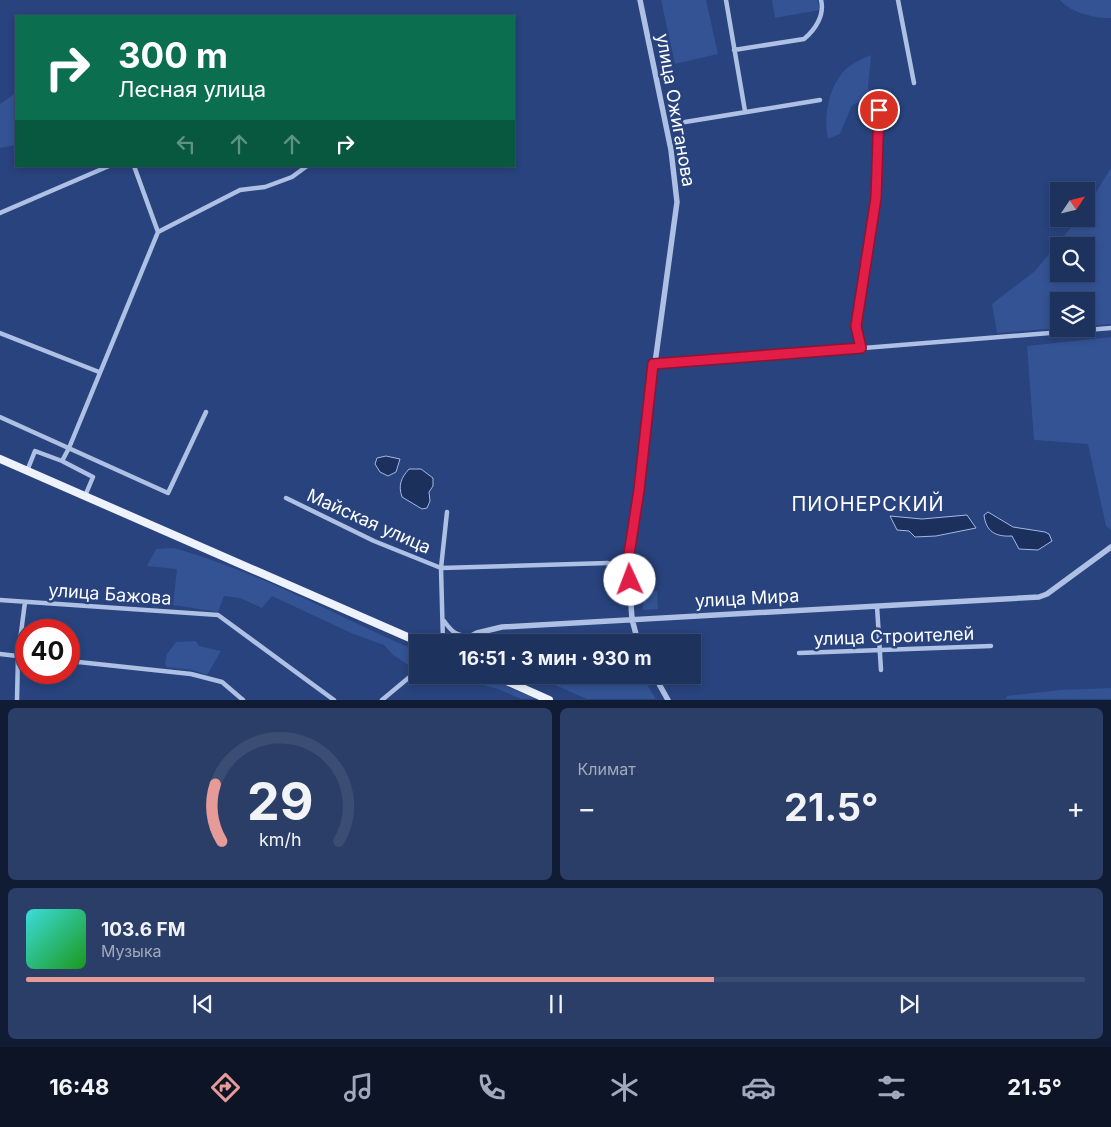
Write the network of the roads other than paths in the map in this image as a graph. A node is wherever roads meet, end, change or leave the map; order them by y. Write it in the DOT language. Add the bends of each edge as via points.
graph roads {
  1 [pos="640,0"];
  2 [pos="726,0"];
  3 [pos="821,0"];
  4 [pos="898,0"];
  5 [pos="734,50"];
  6 [pos="914,83"];
  7 [pos="820,100"];
  8 [pos="879,110"];
  9 [pos="745,111"];
  10 [pos="685,122"];
  11 [pos="107,167"];
  12 [pos="134,167"];
  13 [pos="306,167"];
  14 [pos="0,213"];
  15 [pos="158,232"];
  16 [pos="1111,328"];
  17 [pos="0,333"];
  18 [pos="861,348"];
  19 [pos="653,364"];
  20 [pos="99,372"];
  21 [pos="206,412"];
  22 [pos="0,417"];
  23 [pos="70,448"];
  24 [pos="0,459"];
  25 [pos="62,461"];
  26 [pos="27,471"];
  27 [pos="85,496"];
  28 [pos="286,498"];
  29 [pos="447,512"];
  30 [pos="1111,547"];
  31 [pos="608,562"];
  32 [pos="441,568"];
  33 [pos="0,600"];
  34 [pos="25,602"];
  35 [pos="877,606"];
  36 [pos="23,619"];
  37 [pos="632,619"];
  38 [pos="444,621"];
  39 [pos="443,634"];
  40 [pos="455,634"];
  41 [pos="478,634"];
  42 [pos="636,634"];
  43 [pos="409,638"];
  44 [pos="991,646"];
  45 [pos="879,650"];
  46 [pos="799,653"];
  47 [pos="0,654"];
  48 [pos="15,656"];
  49 [pos="80,662"];
  50 [pos="881,670"];
  51 [pos="409,678"];
  52 [pos="17,684"];
  53 [pos="513,684"];
  54 [pos="659,684"];
  55 [pos="668,699"];
  56 [pos="17,700"];
  57 [pos="243,700"];
  58 [pos="334,700"];
  59 [pos="382,700"];
  60 [pos="549,700"];
  1 -- 19 [label="street, улица Ожиганова" via="672,150 677,202"];
  2 -- 5 [label="street"];
  3 -- 5 [label="street" via="820,16 812,33 804,39"];
  4 -- 6 [label="street"];
  5 -- 9 [label="street"];
  7 -- 9 [label="street"];
  8 -- 18 [label="street" via="876,198 856,326"];
  9 -- 10 [label="street"];
  11 -- 14 [label="street"];
  12 -- 15 [label="street"];
  13 -- 15 [label="street" via="292,177 265,187 240,190"];
  15 -- 20 [label="street"];
  16 -- 18 [label="street"];
  17 -- 20 [label="street"];
  18 -- 19 [label="street"];
  19 -- 37 [label="street, улица Ожиганова" via="628,561"];
  20 -- 23 [label="street"];
  21 -- 23 [label="street" via="168,493"];
  22 -- 23 [label="street"];
  23 -- 25 [label="street"];
  24 -- 26 [label="main road"];
  25 -- 26 [label="street" via="35,451"];
  25 -- 27 [label="street" via="93,477"];
  26 -- 27 [label="main road"];
  27 -- 43 [label="main road"];
  28 -- 32 [label="street, Майская улица" via="374,542"];
  29 -- 32 [label="street"];
  30 -- 35 [label="street, улица Мира" via="1039,597"];
  31 -- 32 [label="street"];
  32 -- 38 [label="street"];
  33 -- 34 [label="street, улица Бажова"];
  34 -- 36 [label="street"];
  34 -- 58 [label="street, улица Бажова" via="218,616"];
  35 -- 37 [label="street, улица Мира"];
  35 -- 45 [label="street"];
  37 -- 41 [label="street, улица Мира" via="502,628"];
  37 -- 42 [label="street, улица Ожиганова"];
  38 -- 39 [label="street"];
  38 -- 40 [label="street"];
  44 -- 45 [label="street, улица Строителей"];
  45 -- 46 [label="street, улица Строителей"];
  45 -- 50 [label="street"];
  47 -- 48 [label="street"];
  49 -- 57 [label="street" via="191,674 222,682"];
  51 -- 59 [label="street"];
  52 -- 56 [label="street"];
  53 -- 60 [label="main road"];
  54 -- 55 [label="street"];
}
